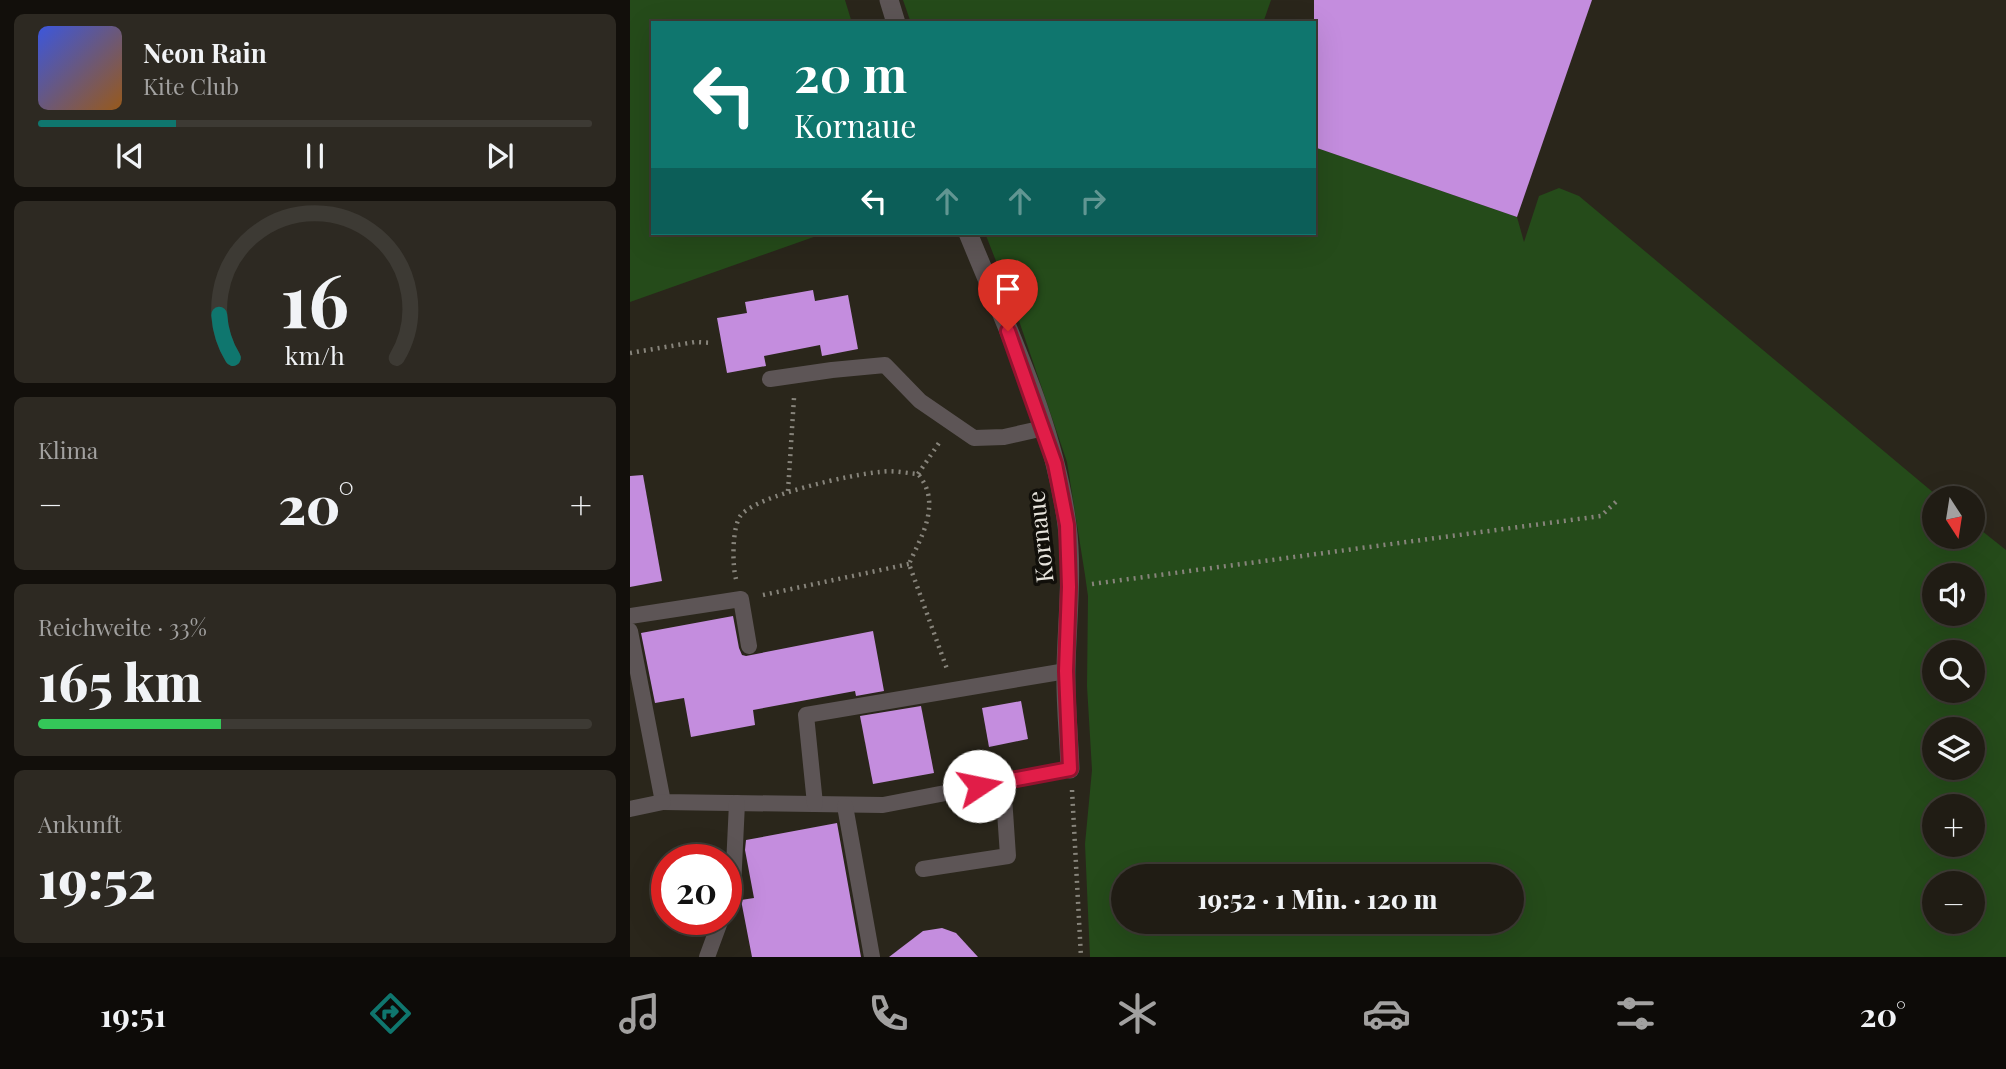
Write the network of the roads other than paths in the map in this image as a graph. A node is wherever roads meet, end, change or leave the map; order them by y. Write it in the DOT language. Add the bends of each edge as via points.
graph roads {
  1 [pos="889,0"];
  2 [pos="895,21"];
  3 [pos="969,235"];
  4 [pos="770,379"];
  5 [pos="1044,428"];
  6 [pos="630,616"];
  7 [pos="630,631"];
  8 [pos="749,646"];
  9 [pos="1066,671"];
  10 [pos="1070,769"];
  11 [pos="1003,782"];
  12 [pos="663,802"];
  13 [pos="737,803"];
  14 [pos="815,804"];
  15 [pos="845,806"];
  16 [pos="630,809"];
  17 [pos="735,844"];
  18 [pos="923,869"];
  19 [pos="715,935"];
  20 [pos="707,957"];
  21 [pos="872,957"];
  1 -- 2 [label="street"];
  3 -- 5 [label="street, Kornaue"];
  4 -- 5 [label="lane" via="885,365 920,401 974,438 1004,438"];
  5 -- 9 [label="street, Kornaue" via="1067,525"];
  6 -- 8 [label="lane" via="741,600"];
  7 -- 12 [label="lane"];
  9 -- 10 [label="street, Kornaue"];
  9 -- 14 [label="lane" via="806,715"];
  10 -- 11 [label="lane"];
  11 -- 15 [label="lane" via="883,805"];
  11 -- 18 [label="lane" via="1008,856"];
  12 -- 13 [label="lane"];
  12 -- 16 [label="lane"];
  13 -- 14 [label="lane"];
  13 -- 17 [label="lane"];
  14 -- 15 [label="lane"];
  15 -- 21 [label="lane"];
  19 -- 20 [label="lane"];
}
